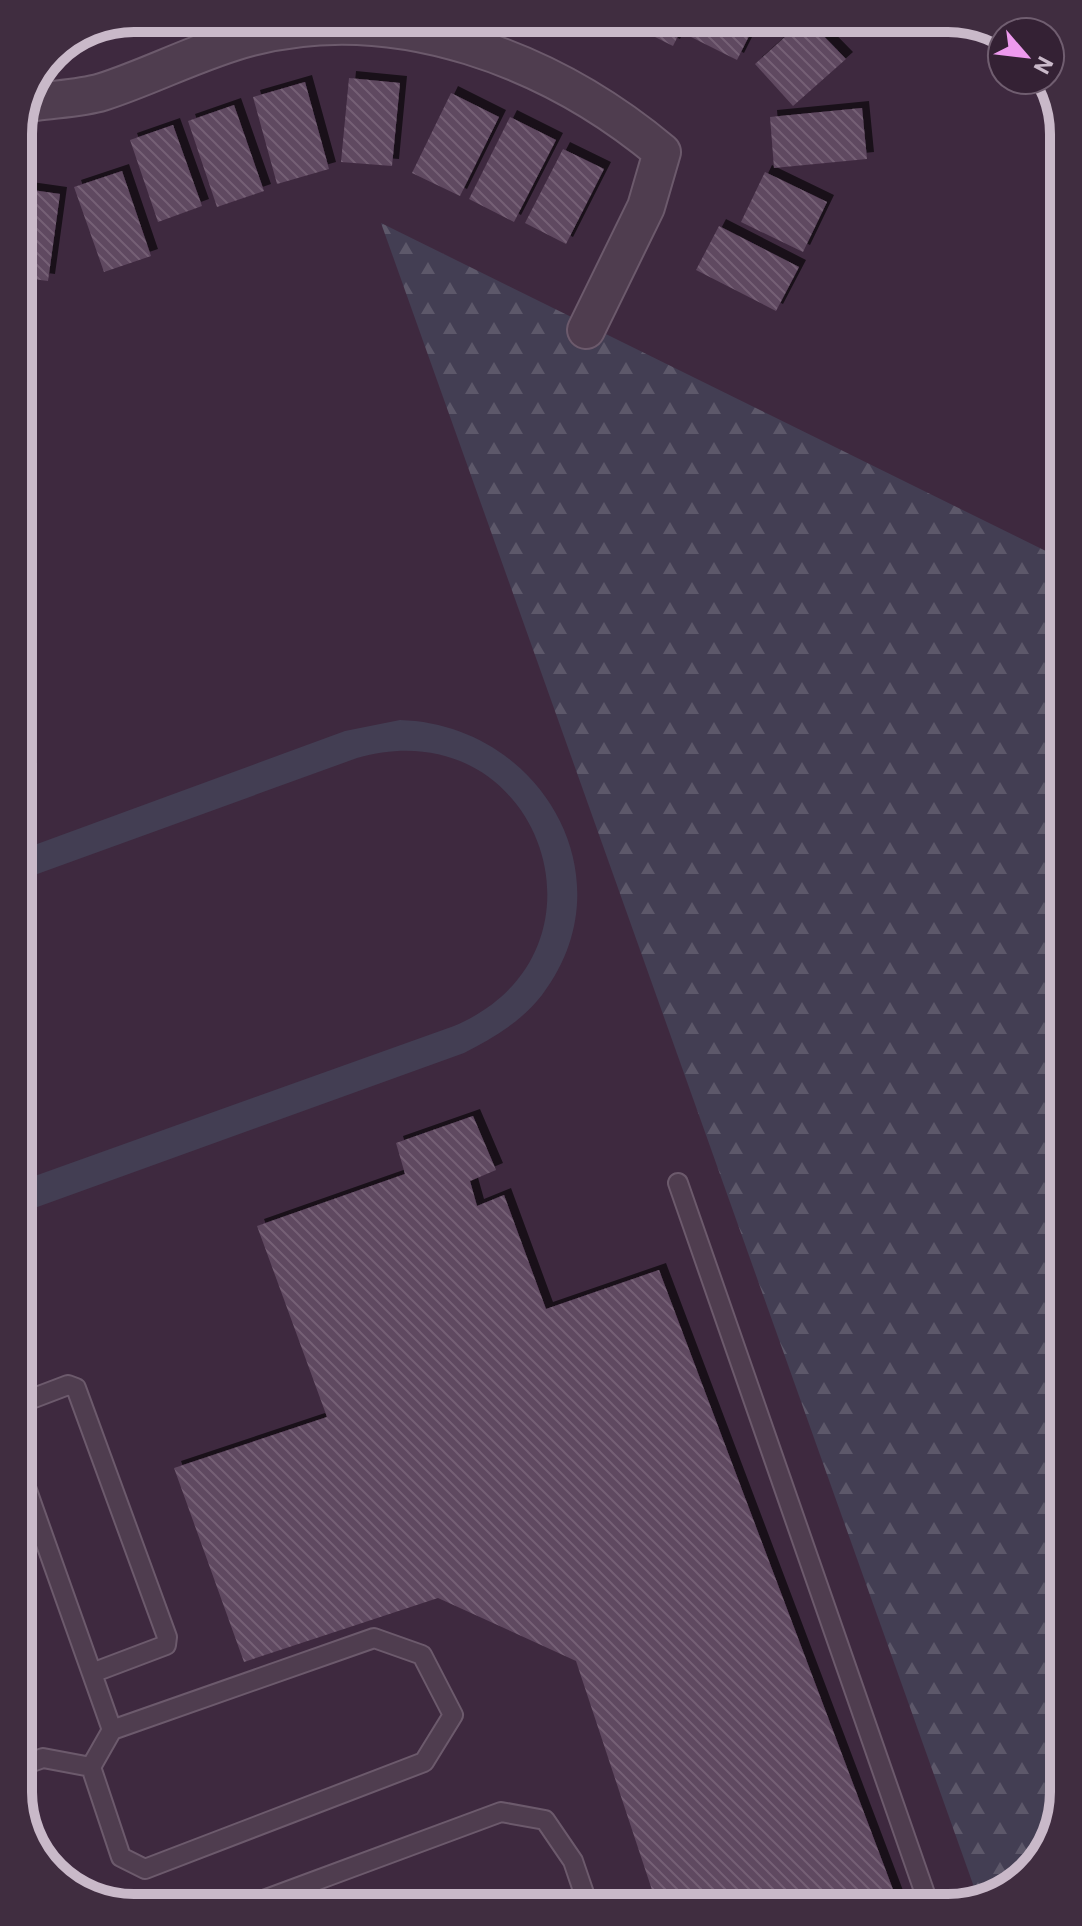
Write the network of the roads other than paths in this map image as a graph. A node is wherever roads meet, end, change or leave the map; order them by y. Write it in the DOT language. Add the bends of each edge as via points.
graph roads {
  1 [pos="271,32"];
  2 [pos="418,32"];
  3 [pos="39,98"];
  4 [pos="586,330"];
  5 [pos="678,1183"];
  6 [pos="32,1399"];
  7 [pos="32,1504"];
  8 [pos="92,1673"];
  9 [pos="112,1730"];
  10 [pos="32,1762"];
  11 [pos="91,1767"];
  12 [pos="280,1894"];
  13 [pos="584,1894"];
  14 [pos="925,1894"];
  1 -- 3 [label="street" via="99,93"];
  2 -- 4 [label="street" via="506,59 620,117 662,152 646,207"];
  5 -- 14 [label="lane"];
  6 -- 8 [label="lane" via="68,1385 76,1388 167,1637 166,1645"];
  7 -- 8 [label="lane"];
  8 -- 9 [label="lane"];
  9 -- 11 [label="lane"];
  9 -- 11 [label="lane" via="374,1638 422,1655 453,1715 424,1762 145,1869 121,1857"];
  10 -- 11 [label="lane" via="43,1758"];
  12 -- 13 [label="lane" via="501,1812 545,1820 573,1861"];
}
